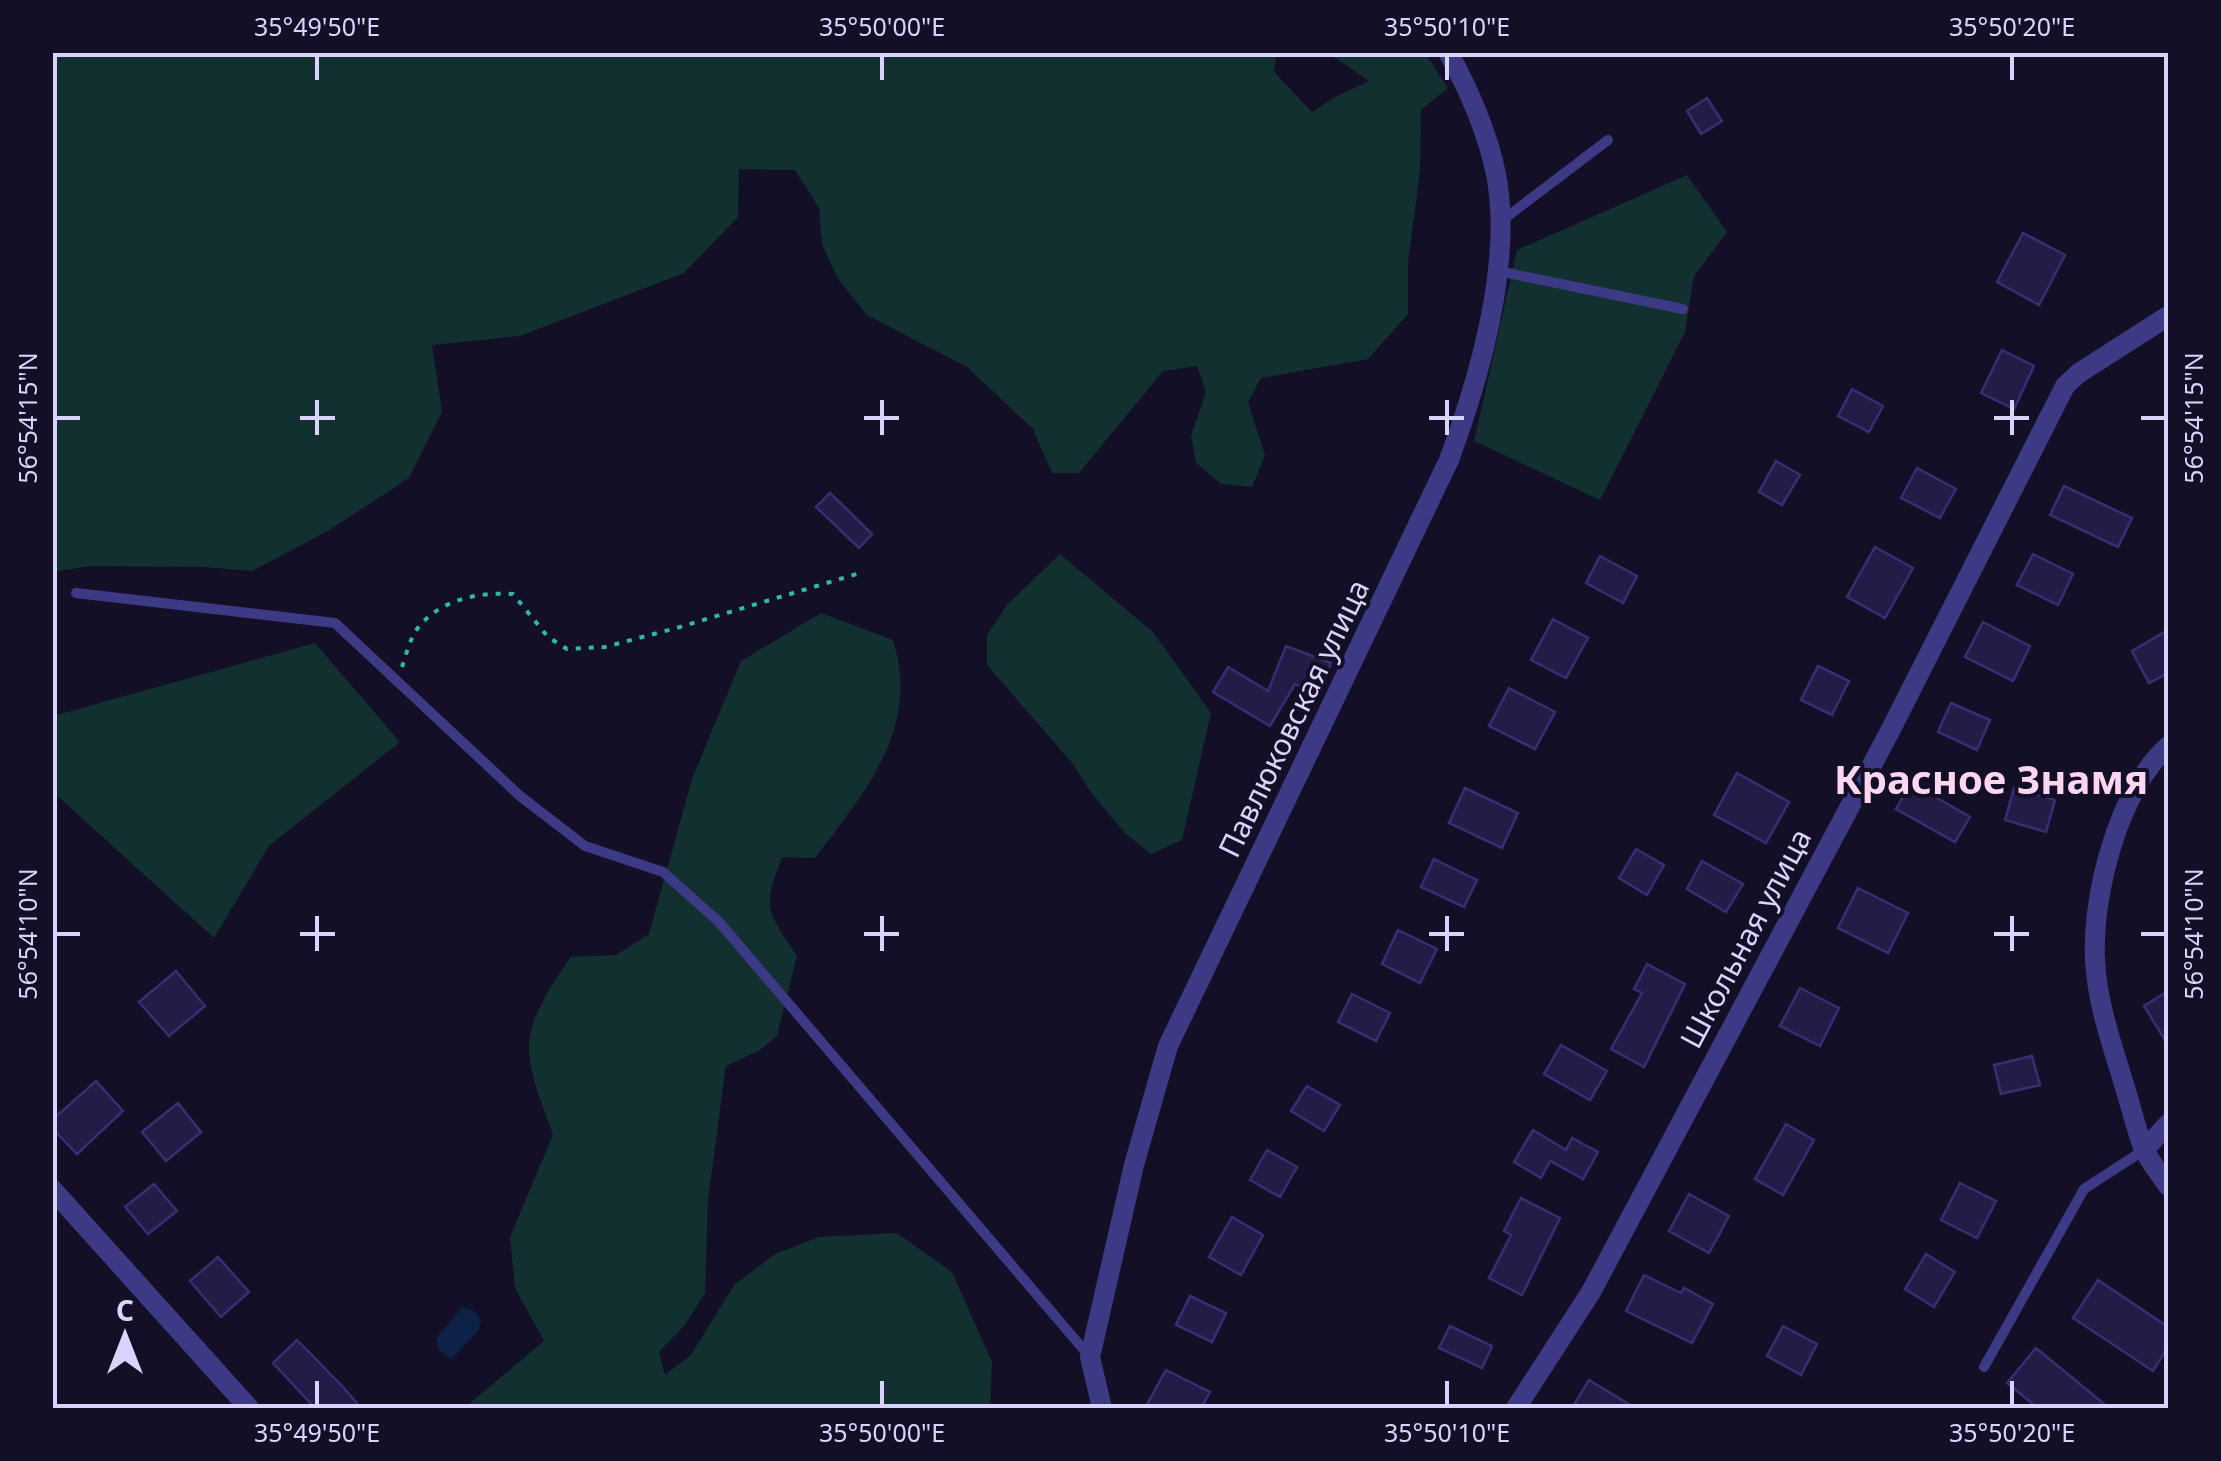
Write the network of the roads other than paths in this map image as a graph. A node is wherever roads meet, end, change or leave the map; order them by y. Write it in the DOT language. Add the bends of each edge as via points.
graph roads {
  1 [pos="1448,52"];
  2 [pos="1608,140"];
  3 [pos="1499,223"];
  4 [pos="1498,271"];
  5 [pos="1683,309"];
  6 [pos="2168,316"];
  7 [pos="76,593"];
  8 [pos="2168,746"];
  9 [pos="2168,1124"];
  10 [pos="2144,1150"];
  11 [pos="2168,1186"];
  12 [pos="52,1189"];
  13 [pos="1090,1358"];
  14 [pos="1984,1367"];
  15 [pos="249,1408"];
  16 [pos="1102,1408"];
  17 [pos="1516,1408"];
  1 -- 3 [label="street, Павлюковская улица" via="1486,138"];
  2 -- 3 [label="lane"];
  3 -- 4 [label="street, Павлюковская улица"];
  4 -- 5 [label="lane"];
  4 -- 13 [label="street, Павлюковская улица" via="1449,460 1168,1046"];
  6 -- 17 [label="street, Школьная улица" via="2065,386 1600,1276"];
  7 -- 13 [label="lane" via="335,623 520,796 585,846 663,872 719,922"];
  8 -- 10 [label="street" via="2120,821 2096,926 2100,1004"];
  9 -- 10 [label="street"];
  10 -- 11 [label="street"];
  10 -- 14 [label="lane" via="2084,1190"];
  12 -- 15 [label="street"];
  13 -- 16 [label="street, Павлюковская улица"];
}
